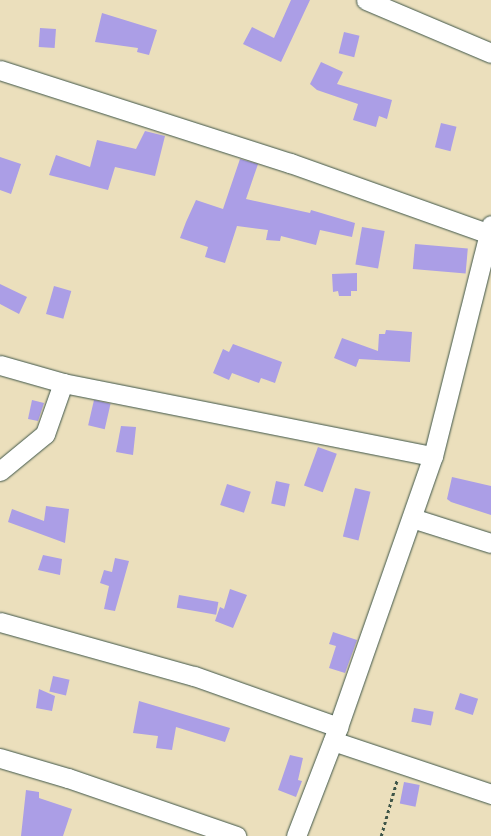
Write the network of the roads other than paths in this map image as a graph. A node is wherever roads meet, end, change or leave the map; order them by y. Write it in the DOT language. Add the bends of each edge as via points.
graph roads {
  1 [pos="366,0"];
  2 [pos="491,52"];
  3 [pos="0,70"];
  4 [pos="489,229"];
  5 [pos="0,365"];
  6 [pos="63,383"];
  7 [pos="433,456"];
  8 [pos="0,471"];
  9 [pos="412,518"];
  10 [pos="491,543"];
  11 [pos="0,622"];
  12 [pos="336,734"];
  13 [pos="0,758"];
  14 [pos="491,794"];
  15 [pos="236,836"];
  16 [pos="296,836"];
  1 -- 2 [label="street"];
  3 -- 4 [label="street"];
  4 -- 7 [label="street"];
  5 -- 6 [label="street"];
  6 -- 7 [label="street"];
  6 -- 8 [label="street" via="45,434"];
  7 -- 9 [label="street"];
  9 -- 10 [label="street"];
  9 -- 12 [label="street"];
  11 -- 12 [label="street" via="194,676"];
  12 -- 14 [label="street" via="402,764"];
  12 -- 16 [label="street"];
  13 -- 15 [label="street" via="68,778"];
}
